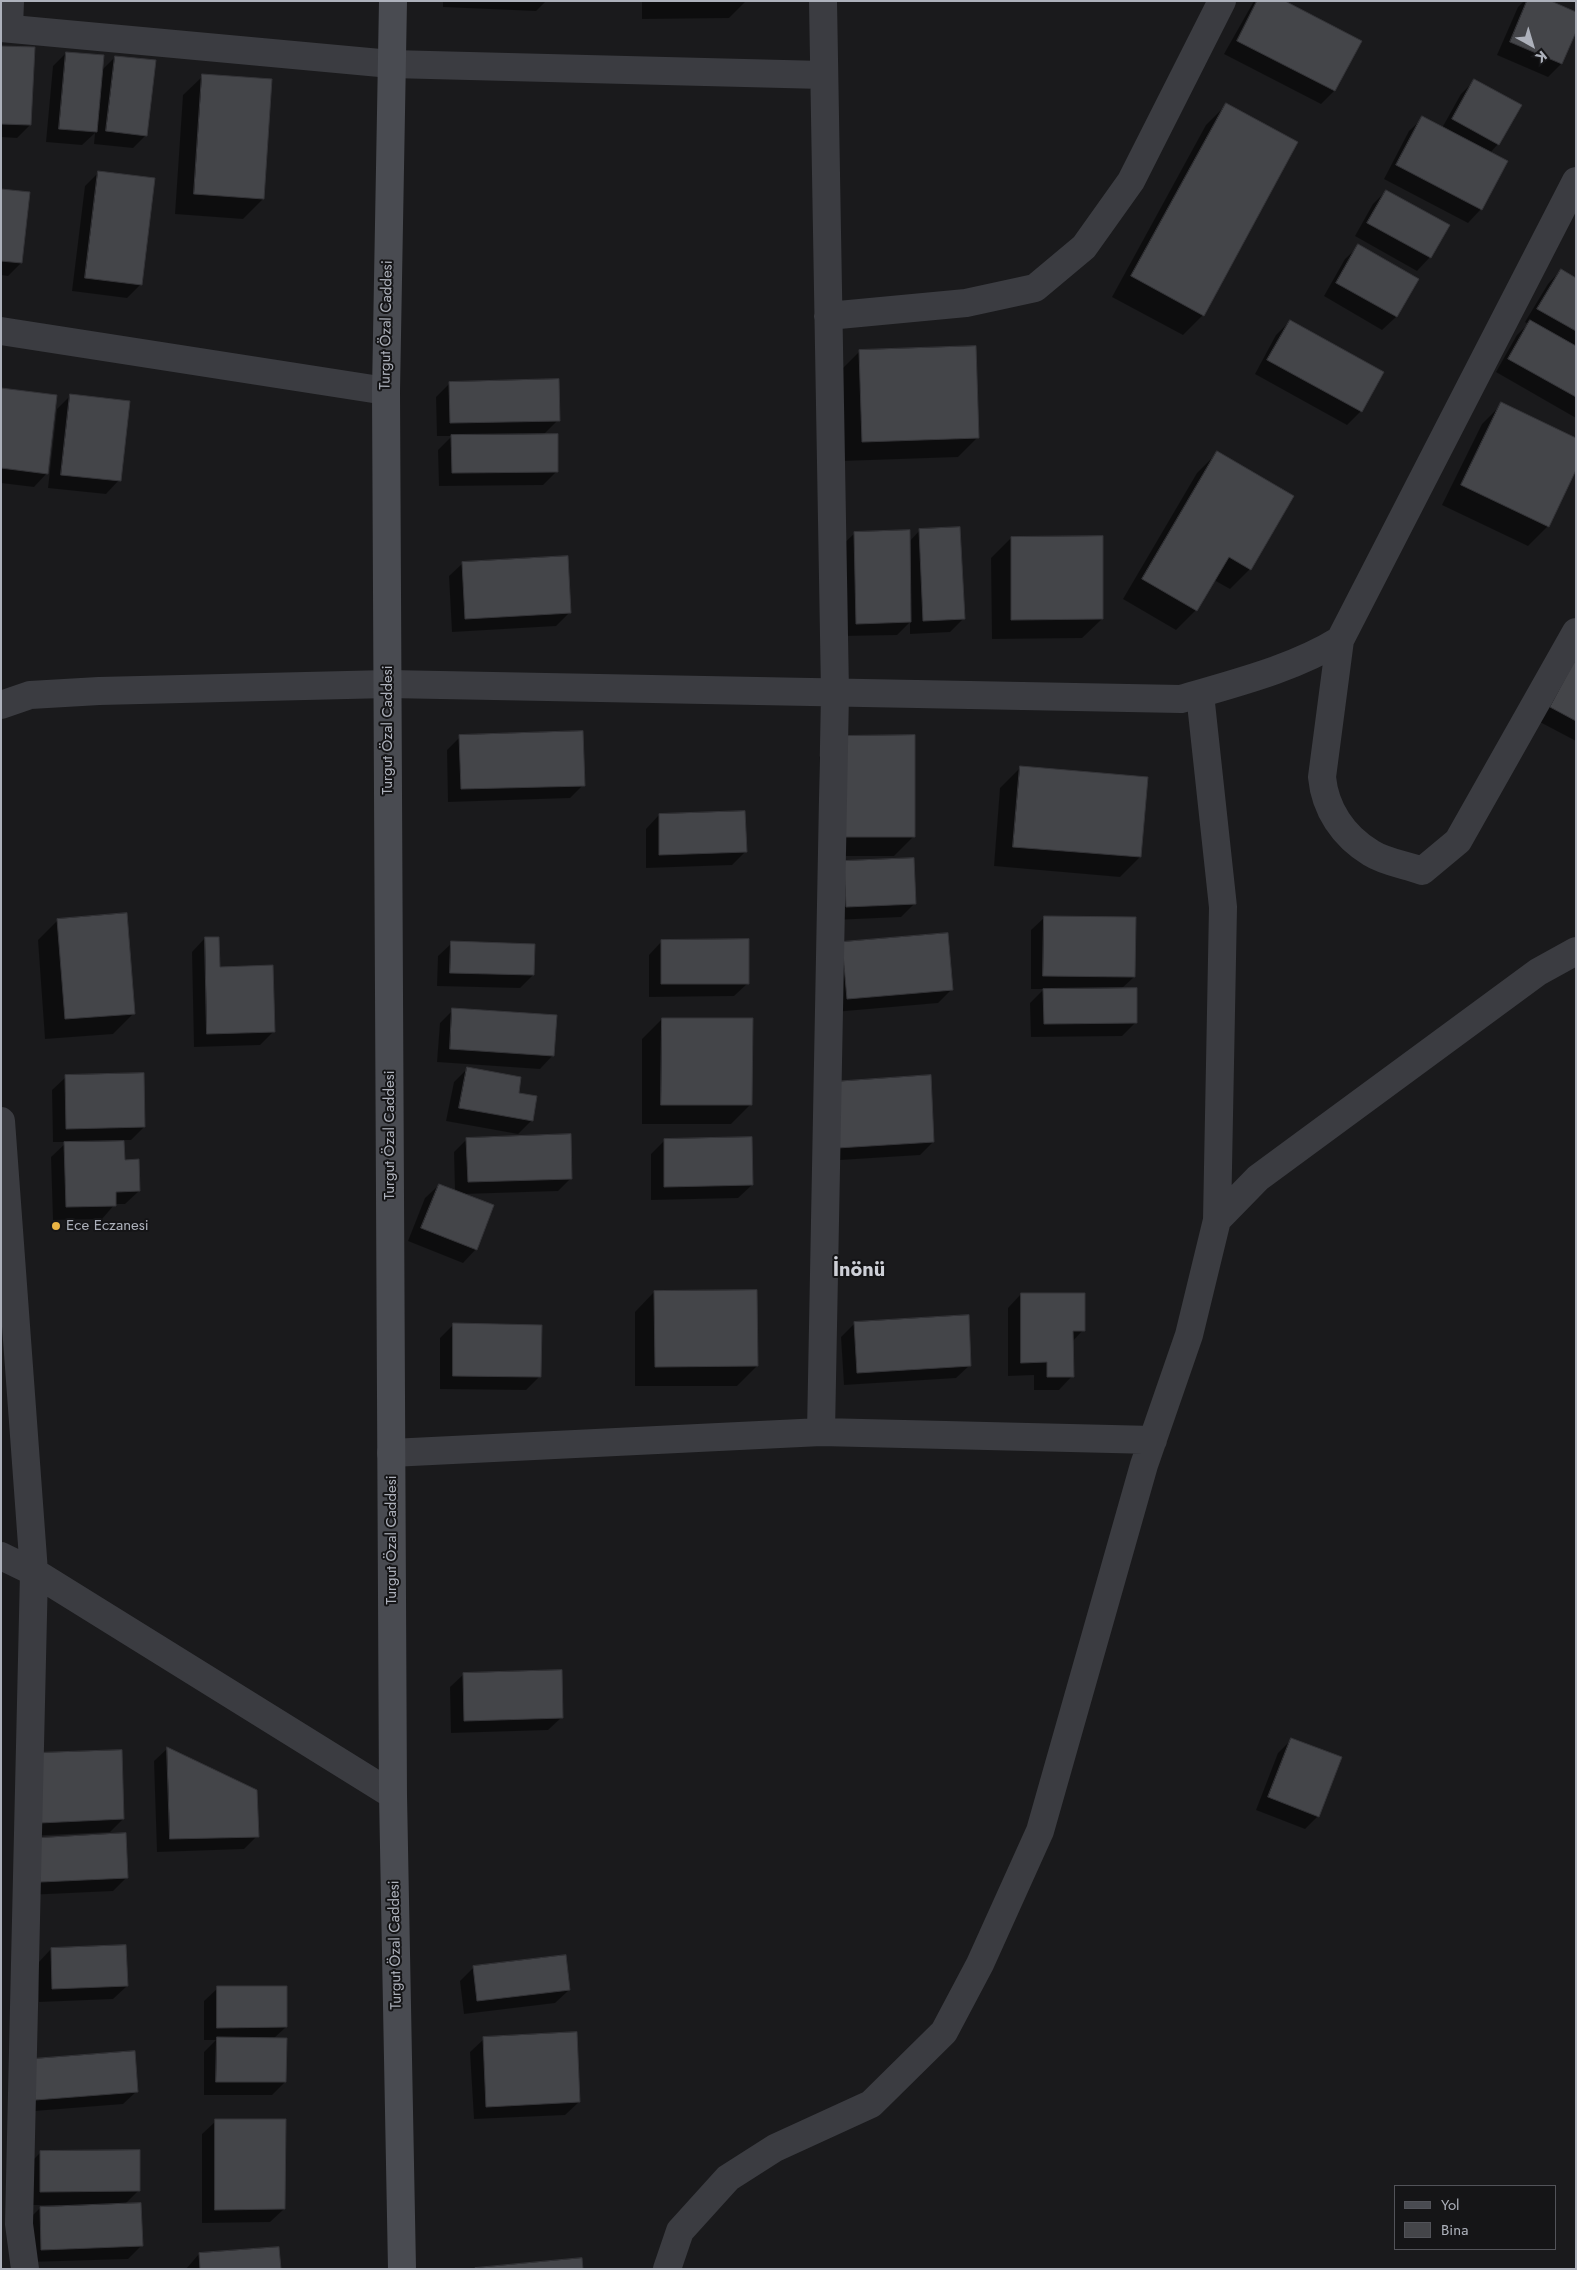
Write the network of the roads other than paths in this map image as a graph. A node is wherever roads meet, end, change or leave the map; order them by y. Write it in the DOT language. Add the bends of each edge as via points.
graph roads {
  1 [pos="10,1"];
  2 [pos="392,1"];
  3 [pos="823,1"];
  4 [pos="1222,1"];
  5 [pos="5,28"];
  6 [pos="392,64"];
  7 [pos="823,75"];
  8 [pos="1576,181"];
  9 [pos="828,316"];
  10 [pos="1,331"];
  11 [pos="386,391"];
  12 [pos="1576,632"];
  13 [pos="1340,640"];
  14 [pos="388,684"];
  15 [pos="835,693"];
  16 [pos="1200,694"];
  17 [pos="1,705"];
  18 [pos="1576,951"];
  19 [pos="1,1121"];
  20 [pos="1217,1220"];
  21 [pos="6,1252"];
  22 [pos="822,1432"];
  23 [pos="1153,1440"];
  24 [pos="391,1453"];
  25 [pos="1,1556"];
  26 [pos="34,1572"];
  27 [pos="393,1795"];
  28 [pos="10,2217"];
  29 [pos="26,2269"];
  30 [pos="402,2269"];
  31 [pos="667,2269"];
  1 -- 5 [label="street"];
  2 -- 6 [label="street, Turgut Özal Caddesi"];
  3 -- 7 [label="street"];
  4 -- 9 [label="street" via="1131,182 1084,247 1035,288 966,303"];
  5 -- 6 [label="street"];
  6 -- 7 [label="street"];
  6 -- 11 [label="street, Turgut Özal Caddesi"];
  7 -- 9 [label="street"];
  8 -- 13 [label="street"];
  9 -- 15 [label="street"];
  10 -- 11 [label="street"];
  11 -- 14 [label="street, Turgut Özal Caddesi"];
  12 -- 13 [label="street" via="1458,841 1422,871 1371,853 1339,827 1324,795 1322,777"];
  13 -- 16 [label="street" via="1315,656"];
  14 -- 15 [label="street"];
  14 -- 17 [label="street" via="99,691 30,695"];
  14 -- 24 [label="street, Turgut Özal Caddesi"];
  15 -- 16 [label="street" via="1182,699"];
  15 -- 22 [label="street"];
  16 -- 20 [label="street" via="1223,907"];
  18 -- 20 [label="street" via="1538,972 1258,1178"];
  19 -- 21 [label="street"];
  20 -- 23 [label="street" via="1190,1335"];
  21 -- 26 [label="street"];
  22 -- 23 [label="street"];
  22 -- 24 [label="street"];
  23 -- 31 [label="street" via="1040,1831 980,1964 944,2032 871,2104 775,2148 728,2178 680,2231"];
  24 -- 27 [label="street, Turgut Özal Caddesi"];
  25 -- 26 [label="street"];
  26 -- 27 [label="street"];
  26 -- 28 [label="street"];
  27 -- 30 [label="street, Turgut Özal Caddesi"];
  28 -- 29 [label="street"];
}
